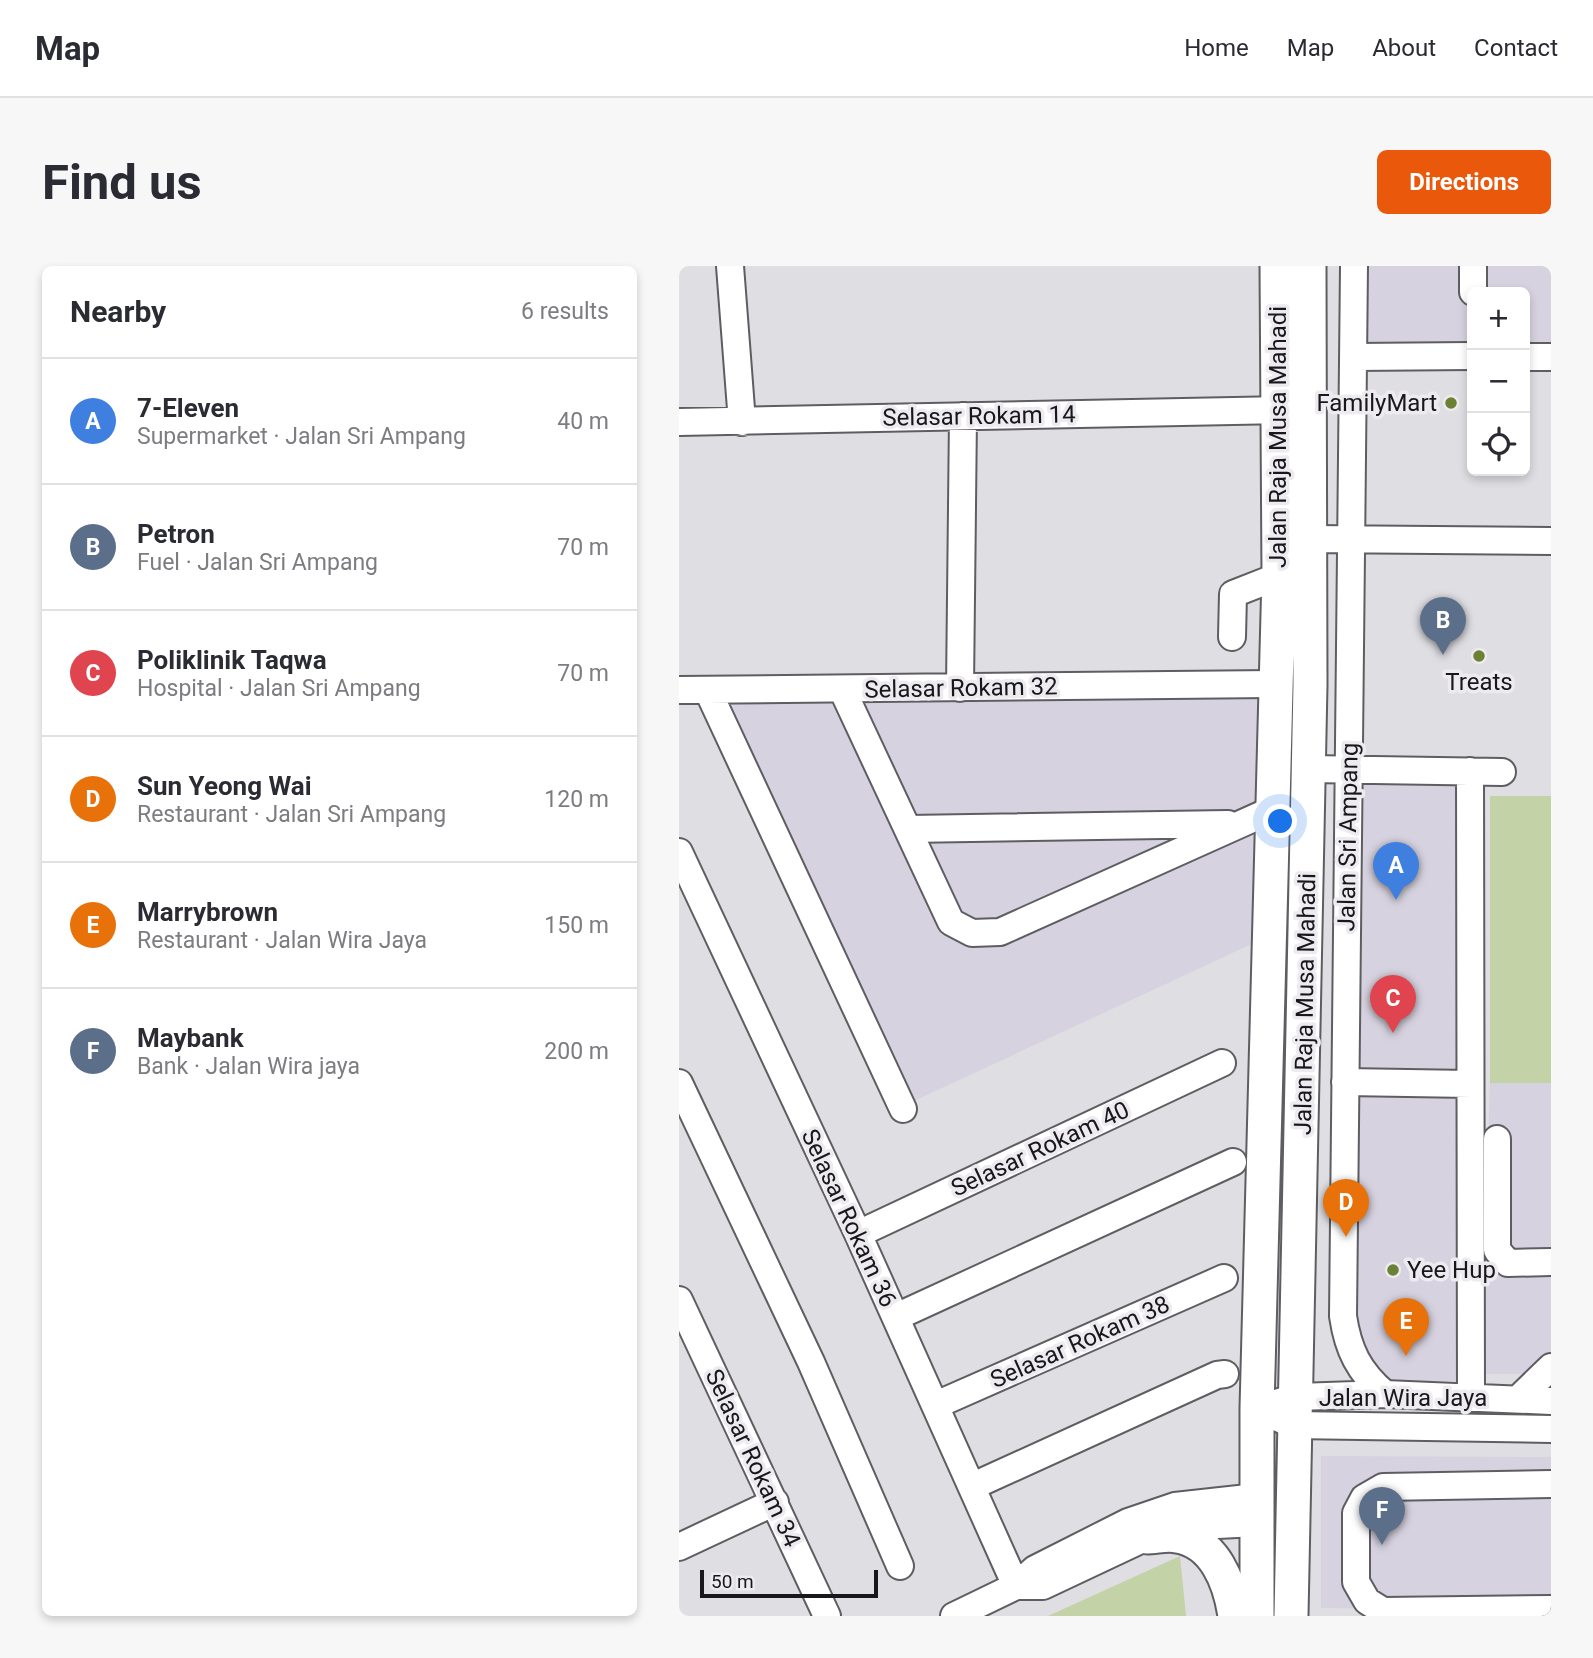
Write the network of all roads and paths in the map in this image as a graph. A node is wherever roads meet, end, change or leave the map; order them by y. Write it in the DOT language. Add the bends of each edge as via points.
graph roads {
  1 [pos="730,266"];
  2 [pos="1277,266"];
  3 [pos="1308,266"];
  4 [pos="1354,266"];
  5 [pos="1473,266"];
  6 [pos="1473,287"];
  7 [pos="1467,356"];
  8 [pos="1355,357"];
  9 [pos="1530,357"];
  10 [pos="1551,357"];
  11 [pos="1310,396"];
  12 [pos="1279,411"];
  13 [pos="963,416"];
  14 [pos="679,422"];
  15 [pos="742,422"];
  16 [pos="1311,539"];
  17 [pos="1354,540"];
  18 [pos="1551,541"];
  19 [pos="1279,576"];
  20 [pos="1232,637"];
  21 [pos="1276,684"];
  22 [pos="960,688"];
  23 [pos="679,690"];
  24 [pos="842,690"];
  25 [pos="708,691"];
  26 [pos="1309,769"];
  27 [pos="1348,769"];
  28 [pos="1470,771"];
  29 [pos="1502,772"];
  30 [pos="1274,809"];
  31 [pos="1238,824"];
  32 [pos="908,829"];
  33 [pos="679,852"];
  34 [pos="1222,1063"];
  35 [pos="1345,1082"];
  36 [pos="679,1083"];
  37 [pos="1470,1084"];
  38 [pos="903,1109"];
  39 [pos="1497,1139"];
  40 [pos="1233,1162"];
  41 [pos="858,1234"];
  42 [pos="1551,1262"];
  43 [pos="1224,1278"];
  44 [pos="679,1300"];
  45 [pos="896,1317"];
  46 [pos="690,1351"];
  47 [pos="1551,1367"];
  48 [pos="1225,1374"];
  49 [pos="1385,1394"];
  50 [pos="1471,1398"];
  51 [pos="1518,1399"];
  52 [pos="1551,1401"];
  53 [pos="936,1405"];
  54 [pos="1257,1408"];
  55 [pos="1295,1411"];
  56 [pos="1551,1429"];
  57 [pos="1551,1484"];
  58 [pos="973,1486"];
  59 [pos="775,1502"];
  60 [pos="1262,1510"];
  61 [pos="1147,1537"];
  62 [pos="1292,1546"];
  63 [pos="679,1547"];
  64 [pos="900,1566"];
  65 [pos="1016,1586"];
  66 [pos="1551,1609"];
  67 [pos="827,1616"];
  68 [pos="954,1616"];
  69 [pos="1235,1616"];
  70 [pos="1257,1616"];
  71 [pos="1291,1616"];
  1 -- 15 [label="street"];
  2 -- 12 [label="main road, Jalan Raja Musa Mahadi"];
  3 -- 11 [label="main road, Jalan Raja Musa Mahadi"];
  4 -- 8 [label="street, Jalan Sri Ampang"];
  5 -- 6 [label="street"];
  7 -- 8 [label="street"];
  8 -- 17 [label="street, Jalan Sri Ampang"];
  9 -- 10 [label="street"];
  11 -- 12 [label="street"];
  11 -- 16 [label="main road, Jalan Raja Musa Mahadi"];
  12 -- 13 [label="street, Selasar Rokam 14"];
  12 -- 19 [label="main road, Jalan Raja Musa Mahadi"];
  13 -- 15 [label="street, Selasar Rokam 14"];
  13 -- 22 [label="street"];
  14 -- 15 [label="street, Selasar Rokam 14"];
  16 -- 17 [label="street"];
  16 -- 19 [label="street" via="1288,551"];
  16 -- 26 [label="main road, Jalan Raja Musa Mahadi"];
  17 -- 18 [label="street"];
  17 -- 27 [label="street, Jalan Sri Ampang"];
  19 -- 20 [label="street" via="1233,594"];
  19 -- 21 [label="main road, Jalan Raja Musa Mahadi"];
  21 -- 22 [label="street, Selasar Rokam 32"];
  21 -- 30 [label="main road, Jalan Raja Musa Mahadi"];
  22 -- 24 [label="street, Selasar Rokam 32"];
  23 -- 25 [label="street, Selasar Rokam 32"];
  24 -- 25 [label="street, Selasar Rokam 32"];
  24 -- 32 [label="street"];
  25 -- 38 [label="street"];
  26 -- 27 [label="street"];
  26 -- 55 [label="main road, Jalan Raja Musa Mahadi"];
  27 -- 28 [label="street"];
  27 -- 35 [label="street, Jalan Sri Ampang"];
  28 -- 29 [label="street"];
  28 -- 37 [label="street"];
  30 -- 31 [label="street"];
  30 -- 54 [label="main road, Jalan Raja Musa Mahadi"];
  31 -- 32 [label="street"];
  31 -- 32 [label="street" via="1000,932 986,933 961,930 951,922"];
  33 -- 41 [label="street, Selasar Rokam 36"];
  34 -- 41 [label="street, Selasar Rokam 40"];
  35 -- 37 [label="street"];
  35 -- 49 [label="street, Jalan Sri Ampang" via="1346,1340 1367,1379"];
  36 -- 64 [label="street" via="811,1362"];
  37 -- 50 [label="street"];
  39 -- 42 [label="street" via="1497,1250 1509,1263"];
  40 -- 45 [label="street"];
  41 -- 45 [label="street, Selasar Rokam 36"];
  43 -- 53 [label="street, Selasar Rokam 38"];
  44 -- 46 [label="street, Selasar Rokam 34"];
  45 -- 53 [label="street, Selasar Rokam 36"];
  46 -- 59 [label="street, Selasar Rokam 34"];
  47 -- 51 [label="street"];
  48 -- 58 [label="street"];
  49 -- 50 [label="street, Jalan Wira Jaya"];
  49 -- 55 [label="street, Jalan Wira Jaya"];
  50 -- 51 [label="street, Jalan Wira Jaya"];
  51 -- 52 [label="street, Jalan Wira Jaya"];
  53 -- 58 [label="street, Selasar Rokam 36"];
  54 -- 55 [label="street, Jalan Wira Jaya"];
  54 -- 60 [label="main road, Jalan Raja Musa Mahadi"];
  55 -- 56 [label="street, Jalan Wira Jaya"];
  55 -- 60 [label="main road"];
  55 -- 62 [label="main road, Jalan Raja Musa Mahadi"];
  57 -- 66 [label="street" via="1383,1487 1364,1498 1356,1513 1356,1582 1367,1601 1383,1611"];
  58 -- 65 [label="street, Selasar Rokam 36"];
  59 -- 63 [label="street"];
  59 -- 67 [label="street, Selasar Rokam 34"];
  60 -- 61 [label="street"];
  60 -- 62 [label="main road"];
  60 -- 65 [label="street" via="1175,1506 1128,1522 1035,1569"];
  60 -- 70 [label="main road, Jalan Raja Musa Mahadi"];
  61 -- 65 [label="street" via="1043,1586"];
  61 -- 69 [label="main road" via="1175,1535 1191,1540 1210,1555 1224,1572"];
  62 -- 71 [label="main road, Jalan Raja Musa Mahadi"];
  65 -- 68 [label="street"];
}
